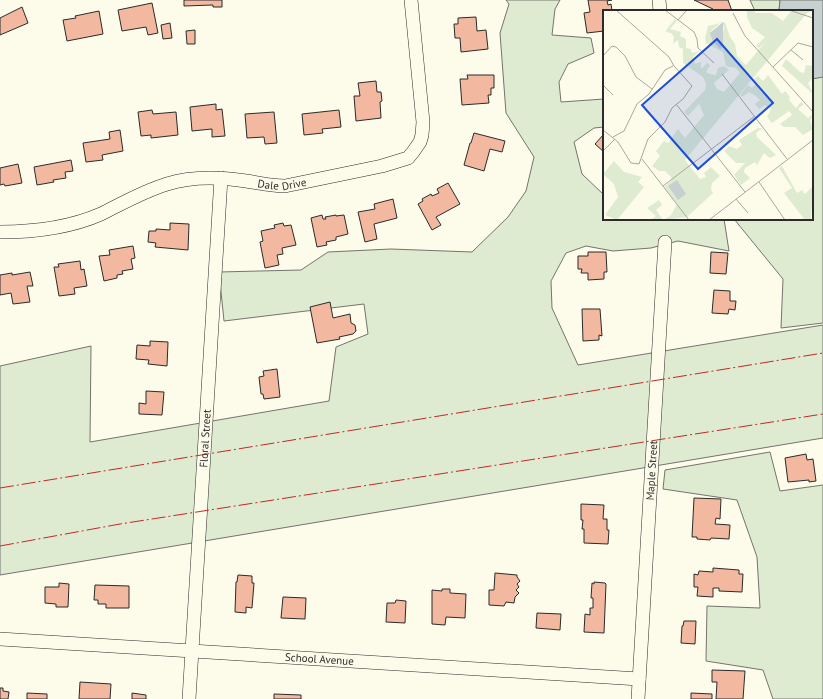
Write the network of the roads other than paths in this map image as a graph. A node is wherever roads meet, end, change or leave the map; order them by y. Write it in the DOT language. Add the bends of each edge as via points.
graph roads {
  1 [pos="411,0"];
  2 [pos="659,0"];
  3 [pos="660,10"];
  4 [pos="221,178"];
  5 [pos="0,232"];
  6 [pos="665,242"];
  7 [pos="0,639"];
  8 [pos="192,651"];
  9 [pos="639,679"];
  10 [pos="189,699"];
  11 [pos="638,699"];
  1 -- 4 [label="street, Dale Drive" via="423,122 420,142 408,158 382,166 285,186"];
  2 -- 3 [label="street"];
  4 -- 5 [label="street, Dale Drive" via="168,183 100,214 68,225 34,231"];
  4 -- 8 [label="street, Floral Street"];
  6 -- 9 [label="street, Maple Street"];
  7 -- 8 [label="street, School Avenue"];
  8 -- 9 [label="street, School Avenue"];
  8 -- 10 [label="street, Floral Street"];
  9 -- 11 [label="street, Maple Street"];
}
